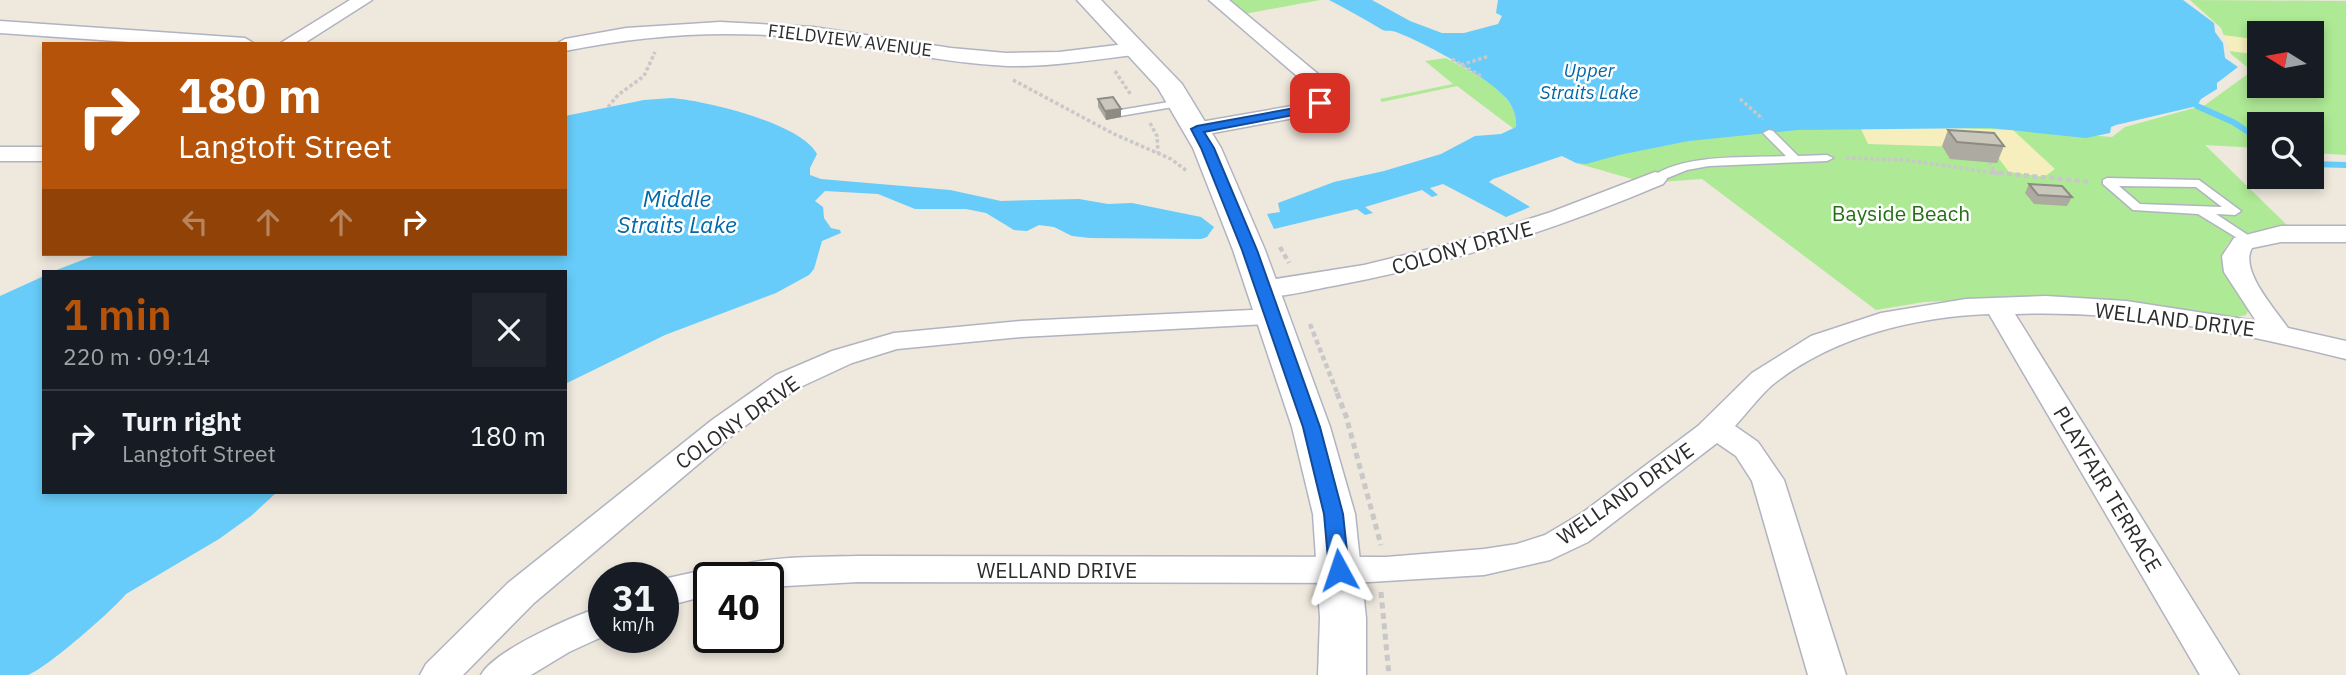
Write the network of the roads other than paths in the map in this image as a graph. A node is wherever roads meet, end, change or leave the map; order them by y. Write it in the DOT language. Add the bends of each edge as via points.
graph roads {
  1 [pos="363,0"];
  2 [pos="1087,0"];
  3 [pos="1218,0"];
  4 [pos="0,27"];
  5 [pos="217,42"];
  6 [pos="292,42"];
  7 [pos="567,45"];
  8 [pos="1135,49"];
  9 [pos="1129,100"];
  10 [pos="1137,110"];
  11 [pos="1120,113"];
  12 [pos="1189,116"];
  13 [pos="1769,129"];
  14 [pos="0,153"];
  15 [pos="42,154"];
  16 [pos="1795,159"];
  17 [pos="1827,159"];
  18 [pos="1655,179"];
  19 [pos="2201,210"];
  20 [pos="2346,234"];
  21 [pos="2251,241"];
  22 [pos="1268,303"];
  23 [pos="1996,304"];
  24 [pos="2277,332"];
  25 [pos="2338,348"];
  26 [pos="2346,372"];
  27 [pos="1716,428"];
  28 [pos="784,570"];
  29 [pos="1339,570"];
  30 [pos="588,627"];
  31 [pos="439,675"];
  32 [pos="500,675"];
  33 [pos="1342,675"];
  34 [pos="1827,675"];
  35 [pos="2220,675"];
  1 -- 6 [label="street"];
  2 -- 8 [label="street"];
  3 -- 12 [label="street" via="1311,78 1323,99 1310,109"];
  4 -- 5 [label="street"];
  7 -- 8 [label="street, FIELDVIEW AVENUE" via="671,30 747,28 979,57 1035,60"];
  8 -- 12 [label="street" via="1169,84"];
  9 -- 10 [label="lane"];
  10 -- 11 [label="lane"];
  10 -- 12 [label="lane"];
  12 -- 22 [label="street" via="1224,186"];
  13 -- 16 [label="lane"];
  14 -- 15 [label="street"];
  16 -- 17 [label="lane"];
  16 -- 18 [label="lane" via="1709,163"];
  18 -- 22 [label="street, COLONY DRIVE" via="1544,224"];
  19 -- 19 [label="lane" via="2137,207 2107,181 2199,184 2235,211"];
  19 -- 21 [label="lane"];
  20 -- 21 [label="street" via="2281,234"];
  21 -- 24 [label="street" via="2243,243 2235,257 2237,272"];
  22 -- 29 [label="street" via="1311,427 1334,514"];
  22 -- 31 [label="street, COLONY DRIVE" via="894,341 786,382 712,435 520,593"];
  23 -- 24 [label="street, WELLAND DRIVE" via="2160,314"];
  23 -- 27 [label="street, WELLAND DRIVE" via="1875,321 1817,344 1762,379"];
  23 -- 35 [label="street, PLAYFAIR TERRACE"];
  24 -- 25 [label="street, WELLAND DRIVE"];
  25 -- 26 [label="street" via="2337,363"];
  27 -- 29 [label="street, WELLAND DRIVE" via="1558,543 1523,556 1412,571"];
  27 -- 34 [label="street" via="1747,449 1768,480"];
  28 -- 29 [label="street, WELLAND DRIVE"];
  29 -- 33 [label="street"];
  30 -- 32 [label="street"];
}
